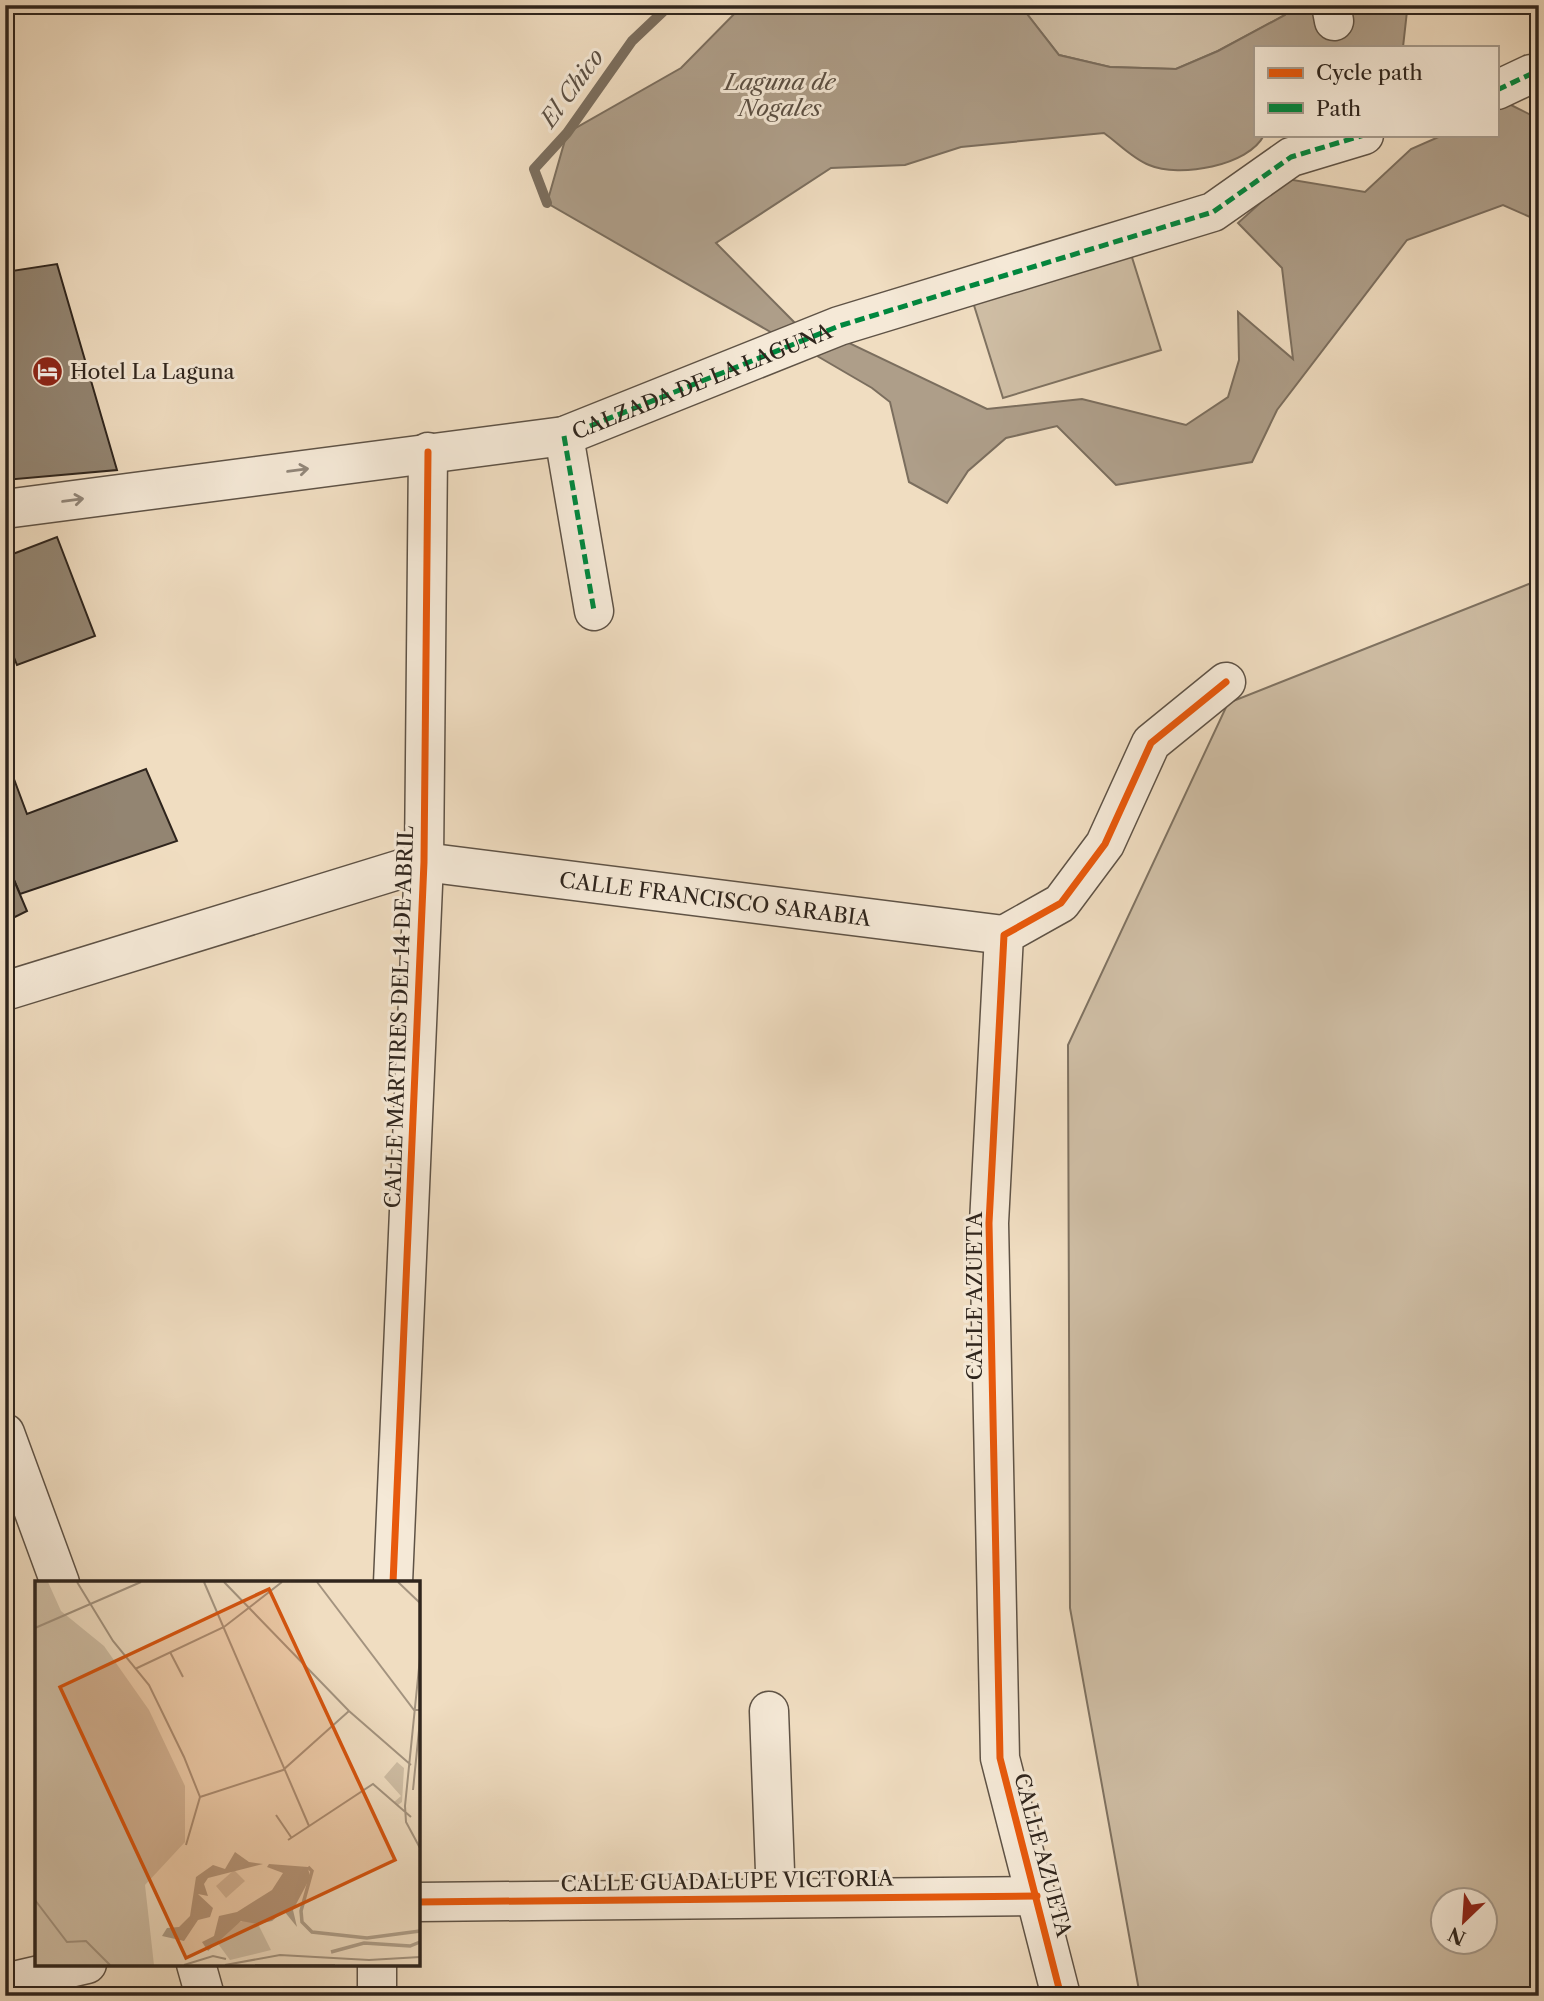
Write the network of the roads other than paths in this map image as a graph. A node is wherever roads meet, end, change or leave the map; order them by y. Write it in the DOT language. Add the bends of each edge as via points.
graph roads {
  1 [pos="1531,74"];
  2 [pos="1498,90"];
  3 [pos="1361,136"];
  4 [pos="577,431"];
  5 [pos="428,452"];
  6 [pos="5,509"];
  7 [pos="594,611"];
  8 [pos="1226,682"];
  9 [pos="424,862"];
  10 [pos="1004,935"];
  11 [pos="5,991"];
  12 [pos="5,1433"];
  13 [pos="59,1581"];
  14 [pos="393,1581"];
  15 [pos="769,1711"];
  16 [pos="1037,1896"];
  17 [pos="776,1898"];
  18 [pos="420,1902"];
  19 [pos="78,1966"];
  20 [pos="198,1966"];
  21 [pos="377,1966"];
  22 [pos="5,1983"];
  23 [pos="205,1996"];
  24 [pos="377,1996"];
  25 [pos="1061,1996"];
  1 -- 2 [label="street"];
  3 -- 4 [label="street, CALZADA DE LA LAGUNA" via="1291,157 1213,212 839,327"];
  4 -- 5 [label="street, CALZADA DE LA LAGUNA"];
  4 -- 7 [label="street"];
  6 -- 5 [label="street, CALZADA DE LA LAGUNA, one-way"];
  5 -- 9 [label="street, CALLE MÁRTIRES DEL 14 DE ABRIL"];
  8 -- 10 [label="street" via="1151,743 1105,844 1061,903"];
  9 -- 10 [label="street, CALLE FRANCISCO SARABIA"];
  9 -- 11 [label="street"];
  9 -- 14 [label="street, CALLE MÁRTIRES DEL 14 DE ABRIL"];
  10 -- 16 [label="street, CALLE AZUETA" via="989,1223 1000,1758"];
  12 -- 13 [label="street"];
  15 -- 17 [label="street"];
  16 -- 17 [label="street, CALLE GUADALUPE VICTORIA"];
  16 -- 25 [label="street, CALLE AZUETA"];
  17 -- 18 [label="street, CALLE GUADALUPE VICTORIA"];
  19 -- 22 [label="street"];
  20 -- 23 [label="street"];
  21 -- 24 [label="street"];
}
